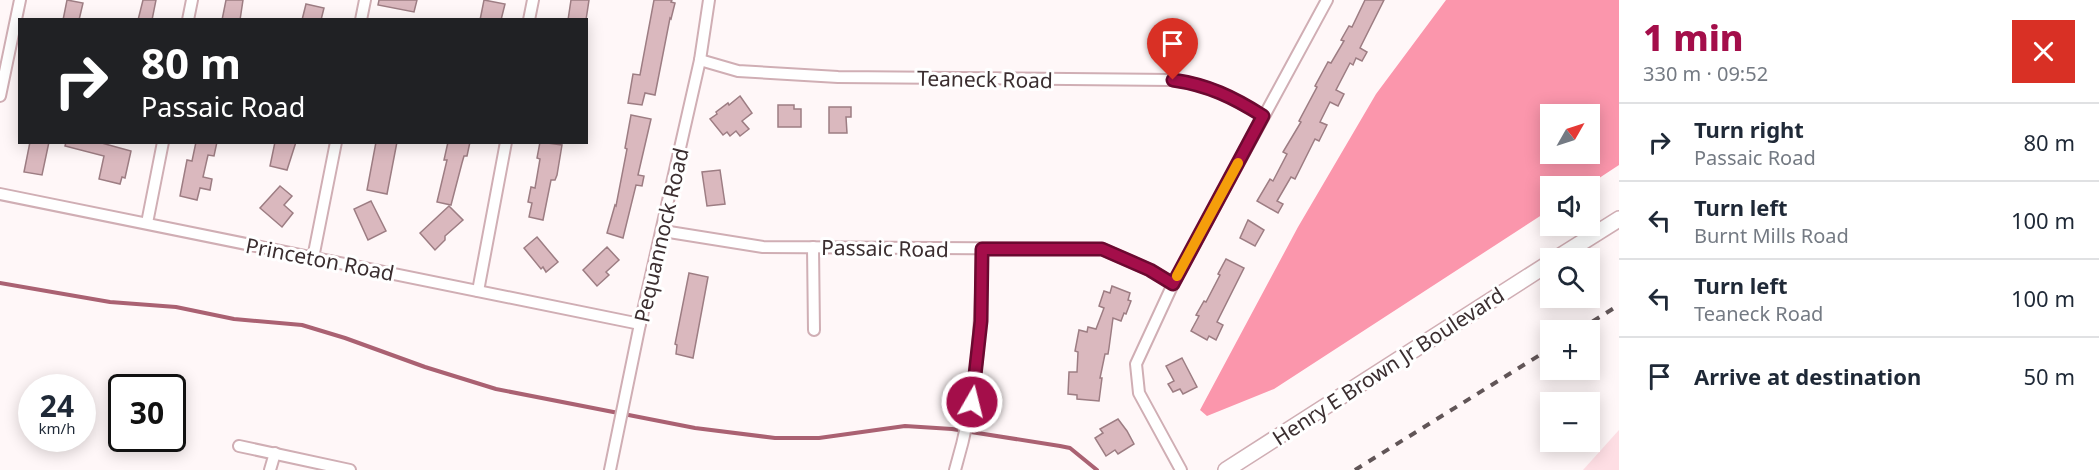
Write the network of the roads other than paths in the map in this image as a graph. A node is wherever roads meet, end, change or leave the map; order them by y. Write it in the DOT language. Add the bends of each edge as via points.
graph roads {
  1 [pos="20,0"];
  2 [pos="192,0"];
  3 [pos="365,0"];
  4 [pos="533,0"];
  5 [pos="709,0"];
  6 [pos="1327,0"];
  7 [pos="188,18"];
  8 [pos="361,18"];
  9 [pos="529,18"];
  10 [pos="699,60"];
  11 [pos="0,96"];
  12 [pos="1263,116"];
  13 [pos="163,144"];
  14 [pos="336,144"];
  15 [pos="506,144"];
  16 [pos="0,194"];
  17 [pos="1619,219"];
  18 [pos="147,224"];
  19 [pos="663,231"];
  20 [pos="813,247"];
  21 [pos="1573,248"];
  22 [pos="982,249"];
  23 [pos="313,258"];
  24 [pos="1540,269"];
  25 [pos="1173,284"];
  26 [pos="478,291"];
  27 [pos="640,324"];
  28 [pos="814,330"];
  29 [pos="239,446"];
  30 [pos="275,453"];
  31 [pos="270,470"];
  32 [pos="350,470"];
  33 [pos="610,470"];
  34 [pos="955,470"];
  35 [pos="1181,470"];
  36 [pos="1226,470"];
  1 -- 11 [label="street"];
  2 -- 7 [label="street"];
  3 -- 8 [label="street"];
  4 -- 9 [label="street"];
  5 -- 10 [label="street, Pequannock Road"];
  6 -- 12 [label="street"];
  10 -- 12 [label="street, Teaneck Road" via="738,71 838,77 1173,80 1200,84"];
  10 -- 19 [label="street, Pequannock Road"];
  12 -- 25 [label="street"];
  13 -- 18 [label="street"];
  14 -- 23 [label="street"];
  15 -- 26 [label="street"];
  16 -- 18 [label="street, Princeton Road"];
  17 -- 21 [label="main road"];
  18 -- 23 [label="street, Princeton Road"];
  19 -- 20 [label="street, Passaic Road" via="763,247"];
  19 -- 27 [label="street, Pequannock Road"];
  20 -- 22 [label="street, Passaic Road"];
  20 -- 28 [label="street"];
  22 -- 25 [label="street, Passaic Road" via="1102,249"];
  22 -- 34 [label="street" via="978,362"];
  23 -- 26 [label="street, Princeton Road"];
  24 -- 36 [label="main road, Henry E Brown Jr Boulevard"];
  25 -- 35 [label="street" via="1136,363 1139,393"];
  26 -- 27 [label="street, Princeton Road"];
  27 -- 33 [label="street, Pequannock Road"];
  29 -- 30 [label="street"];
  30 -- 31 [label="street"];
  30 -- 32 [label="street"];
}
